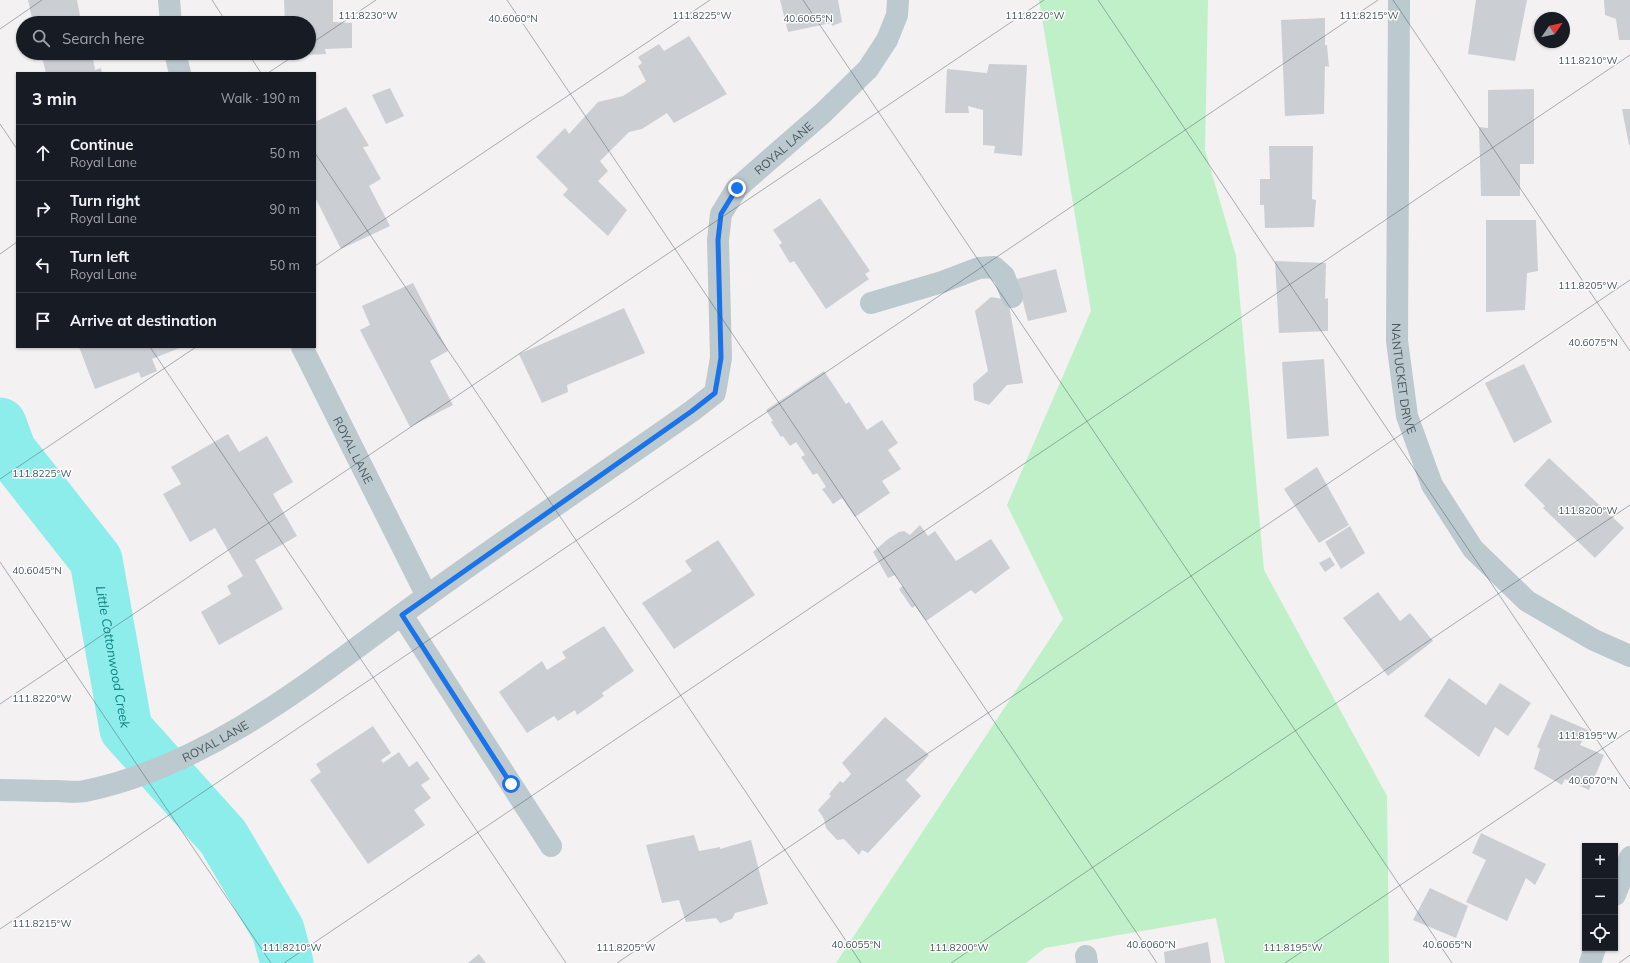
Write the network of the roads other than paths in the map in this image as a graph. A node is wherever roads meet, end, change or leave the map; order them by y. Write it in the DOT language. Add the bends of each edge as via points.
graph roads {
  1 [pos="169,0"];
  2 [pos="898,0"];
  3 [pos="1399,0"];
  4 [pos="170,16"];
  5 [pos="177,60"];
  6 [pos="180,72"];
  7 [pos="1012,297"];
  8 [pos="871,303"];
  9 [pos="303,348"];
  10 [pos="427,596"];
  11 [pos="402,615"];
  12 [pos="1630,656"];
  13 [pos="0,790"];
  14 [pos="550,846"];
  15 [pos="1630,857"];
  16 [pos="1618,887"];
  17 [pos="1594,951"];
  18 [pos="1590,963"];
  1 -- 4 [label="street"];
  2 -- 10 [label="street, ROYAL LANE" via="897,14 887,40 868,69 823,113 737,188 721,214 718,240 721,358 715,393 686,416"];
  3 -- 12 [label="street, NANTUCKET DRIVE" via="1397,341 1407,416 1432,485 1473,549 1527,601 1594,640"];
  5 -- 6 [label="street"];
  7 -- 8 [label="street" via="1004,276 994,267 979,268"];
  9 -- 10 [label="street, ROYAL LANE"];
  10 -- 11 [label="street, ROYAL LANE"];
  11 -- 13 [label="street, ROYAL LANE" via="284,700 191,754 135,777 83,792"];
  11 -- 14 [label="street"];
  15 -- 16 [label="street"];
  17 -- 18 [label="street"];
}
